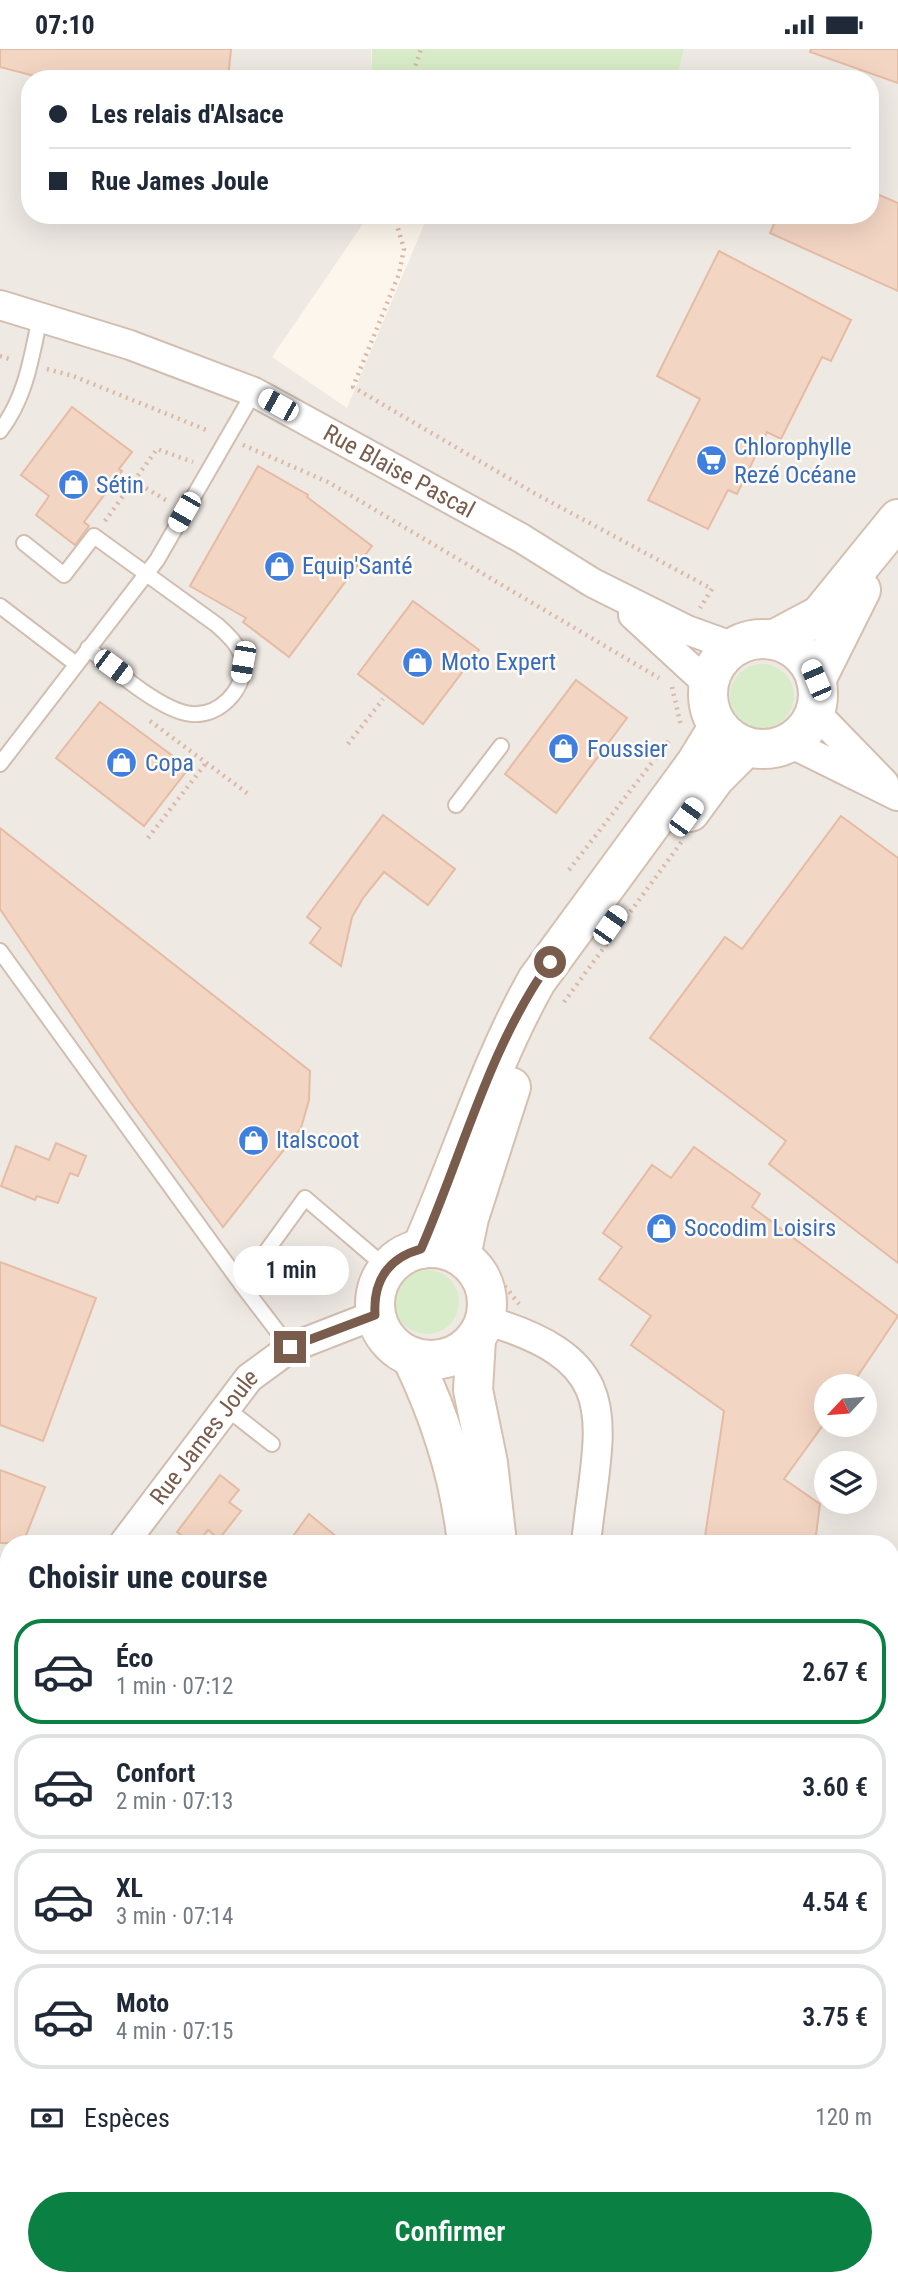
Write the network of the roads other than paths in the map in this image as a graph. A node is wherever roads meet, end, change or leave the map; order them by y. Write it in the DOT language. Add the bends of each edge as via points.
graph roads {
  1 [pos="0,305"];
  2 [pos="40,317"];
  3 [pos="254,392"];
  4 [pos="0,431"];
  5 [pos="897,521"];
  6 [pos="24,543"];
  7 [pos="147,573"];
  8 [pos="593,583"];
  9 [pos="0,606"];
  10 [pos="774,640"];
  11 [pos="734,647"];
  12 [pos="88,648"];
  13 [pos="76,664"];
  14 [pos="708,684"];
  15 [pos="816,696"];
  16 [pos="732,737"];
  17 [pos="790,743"];
  18 [pos="501,746"];
  19 [pos="0,764"];
  20 [pos="897,797"];
  21 [pos="456,805"];
  22 [pos="0,951"];
  23 [pos="457,1203"];
  24 [pos="421,1249"];
  25 [pos="475,1257"];
  26 [pos="387,1268"];
  27 [pos="242,1285"];
  28 [pos="375,1315"];
  29 [pos="492,1329"];
  30 [pos="290,1347"];
  31 [pos="412,1358"];
  32 [pos="226,1408"];
  33 [pos="442,1427"];
  34 [pos="272,1444"];
  35 [pos="475,1457"];
  36 [pos="130,1535"];
  37 [pos="466,1535"];
  38 [pos="481,1535"];
  39 [pos="495,1535"];
  40 [pos="587,1535"];
  1 -- 2 [label="street, Rue Blaise Pascal"];
  2 -- 3 [label="street, Rue Blaise Pascal"];
  2 -- 4 [label="lane" via="15,412"];
  3 -- 7 [label="lane"];
  3 -- 8 [label="street, Rue Blaise Pascal" via="521,538"];
  5 -- 10 [label="main road" via="820,615"];
  5 -- 15 [label="main road"];
  6 -- 7 [label="lane" via="64,575 94,535"];
  7 -- 12 [label="lane"];
  7 -- 12 [label="lane" via="234,640 243,662 239,685 223,706 207,714 190,715 166,706"];
  8 -- 11 [label="street, Rue Blaise Pascal" via="687,630"];
  8 -- 14 [label="street, Rue Blaise Pascal" via="659,635"];
  9 -- 13 [label="lane"];
  10 -- 11 [label="main road" via="746,641"];
  10 -- 15 [label="main road" via="800,654"];
  11 -- 14 [label="main road" via="713,669"];
  12 -- 13 [label="lane"];
  13 -- 19 [label="lane"];
  14 -- 16 [label="main road" via="711,714"];
  15 -- 17 [label="main road" via="810,725"];
  15 -- 20 [label="street"];
  16 -- 17 [label="main road" via="775,749"];
  16 -- 23 [label="main road" via="552,1000"];
  17 -- 20 [label="street"];
  18 -- 21 [label="lane"];
  22 -- 27 [label="lane"];
  23 -- 24 [label="main road"];
  23 -- 25 [label="main road"];
  24 -- 25 [label="main road"];
  24 -- 26 [label="main road"];
  25 -- 29 [label="main road"];
  26 -- 27 [label="lane" via="305,1198"];
  26 -- 28 [label="main road" via="376,1290"];
  27 -- 30 [label="lane"];
  28 -- 30 [label="street, Rue James Joule"];
  28 -- 31 [label="main road" via="388,1341"];
  29 -- 31 [label="main road" via="442,1360"];
  29 -- 35 [label="main road" via="473,1390"];
  29 -- 40 [label="street" via="554,1347 576,1364 592,1390 599,1421"];
  30 -- 32 [label="street, Rue James Joule" via="249,1378"];
  31 -- 33 [label="main road"];
  32 -- 34 [label="lane"];
  32 -- 36 [label="street, Rue James Joule"];
  33 -- 35 [label="lane"];
  33 -- 37 [label="main road"];
  35 -- 38 [label="lane"];
  35 -- 39 [label="main road"];
}
